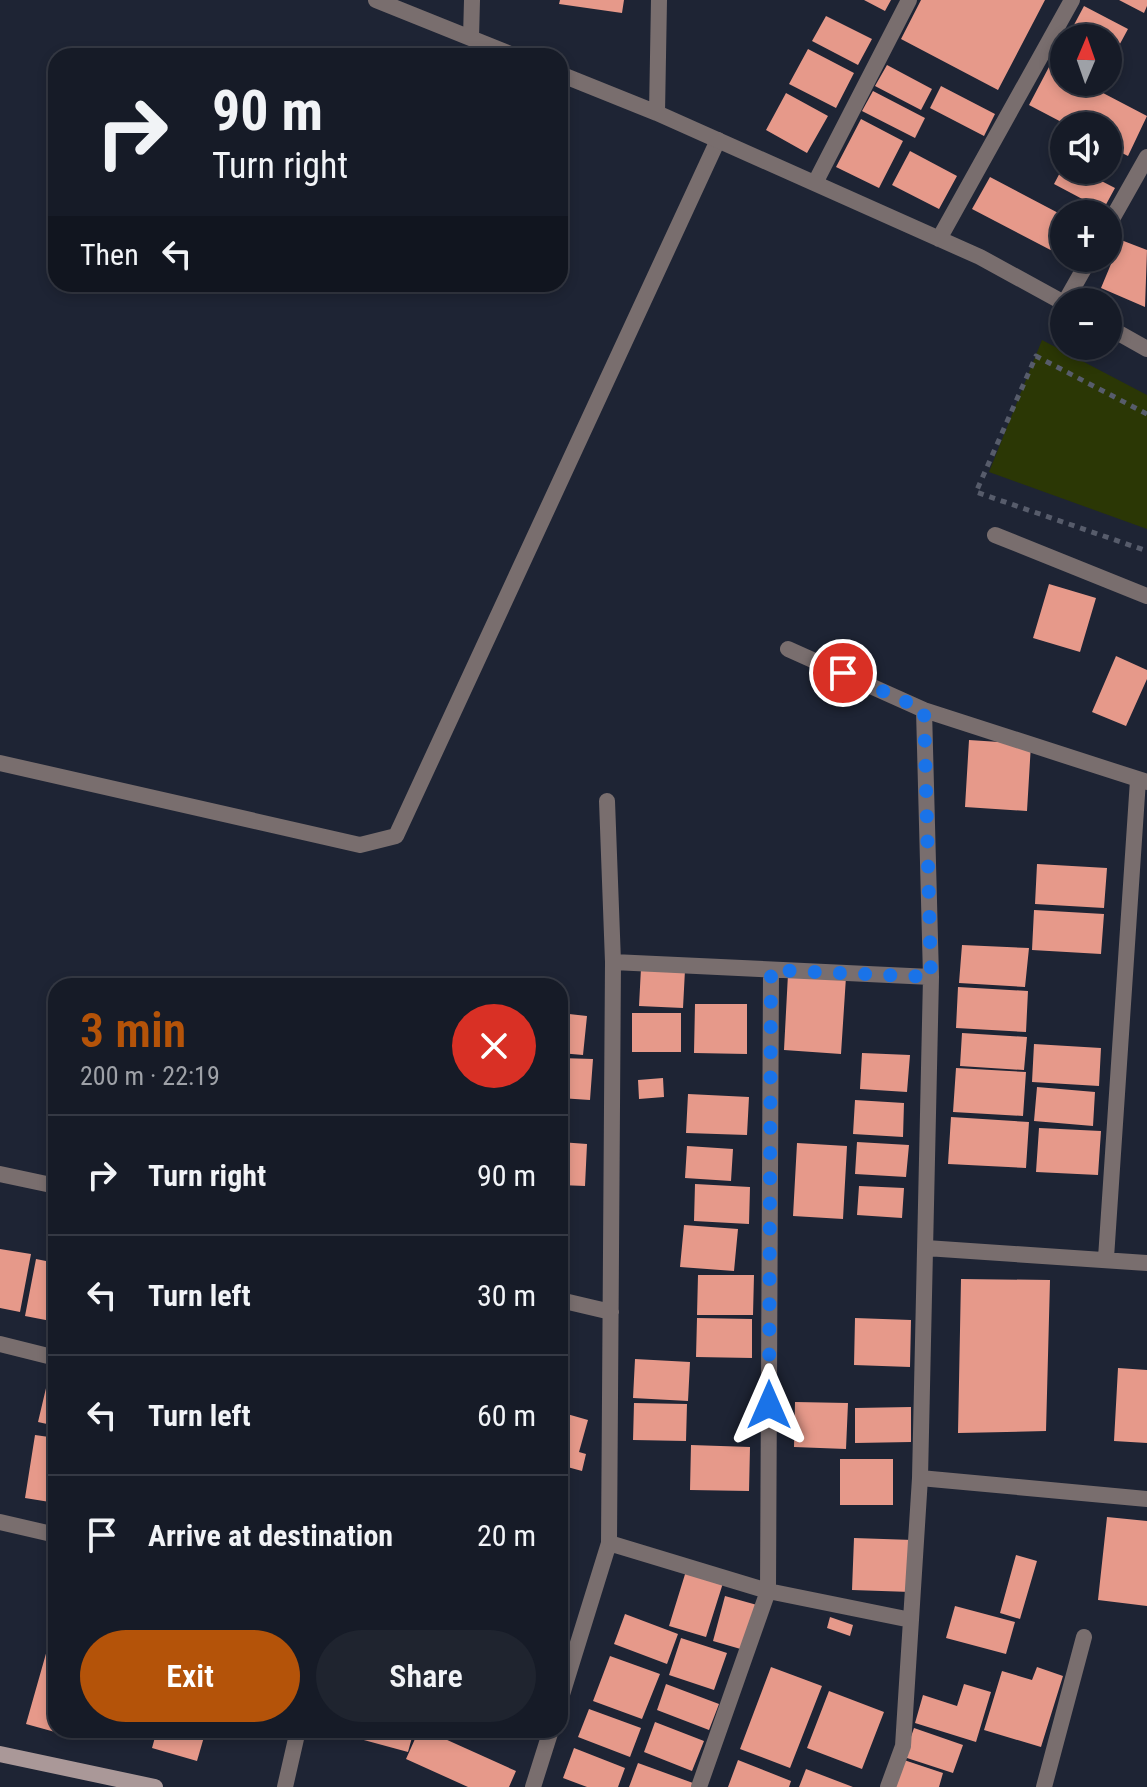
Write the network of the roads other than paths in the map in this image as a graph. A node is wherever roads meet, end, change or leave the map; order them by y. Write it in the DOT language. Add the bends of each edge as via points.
graph roads {
  1 [pos="376,0"];
  2 [pos="472,0"];
  3 [pos="659,0"];
  4 [pos="909,0"];
  5 [pos="1072,0"];
  6 [pos="471,38"];
  7 [pos="495,48"];
  8 [pos="568,77"];
  9 [pos="657,113"];
  10 [pos="718,140"];
  11 [pos="1147,157"];
  12 [pos="815,183"];
  13 [pos="1122,201"];
  14 [pos="939,239"];
  15 [pos="1050,295"];
  16 [pos="1122,335"];
  17 [pos="1147,349"];
  18 [pos="995,535"];
  19 [pos="1147,596"];
  20 [pos="788,649"];
  21 [pos="924,710"];
  22 [pos="0,763"];
  23 [pos="1142,781"];
  24 [pos="607,801"];
  25 [pos="613,962"];
  26 [pos="771,970"];
  27 [pos="931,977"];
  28 [pos="0,1174"];
  29 [pos="48,1184"];
  30 [pos="926,1248"];
  31 [pos="1106,1258"];
  32 [pos="1147,1263"];
  33 [pos="568,1302"];
  34 [pos="611,1312"];
  35 [pos="0,1344"];
  36 [pos="48,1356"];
  37 [pos="920,1478"];
  38 [pos="1147,1499"];
  39 [pos="0,1522"];
  40 [pos="48,1533"];
  41 [pos="609,1543"];
  42 [pos="768,1591"];
  43 [pos="911,1620"];
  44 [pos="1084,1637"];
  45 [pos="568,1675"];
  46 [pos="296,1738"];
  47 [pos="548,1738"];
  48 [pos="0,1754"];
  49 [pos="149,1786"];
  50 [pos="285,1787"];
  51 [pos="533,1787"];
  52 [pos="699,1787"];
  53 [pos="888,1787"];
  54 [pos="1044,1787"];
  1 -- 6 [label="street"];
  2 -- 6 [label="street"];
  3 -- 9 [label="street"];
  4 -- 12 [label="street"];
  5 -- 14 [label="street"];
  6 -- 7 [label="street"];
  8 -- 9 [label="street"];
  9 -- 10 [label="street"];
  10 -- 12 [label="street"];
  10 -- 22 [label="street" via="396,836 360,845"];
  11 -- 13 [label="street"];
  12 -- 14 [label="street"];
  14 -- 15 [label="street"];
  16 -- 17 [label="street"];
  18 -- 19 [label="street"];
  20 -- 21 [label="street"];
  21 -- 23 [label="street"];
  21 -- 27 [label="street"];
  23 -- 31 [label="street"];
  24 -- 25 [label="street"];
  25 -- 26 [label="street"];
  25 -- 34 [label="street"];
  26 -- 27 [label="street"];
  26 -- 42 [label="street"];
  27 -- 30 [label="street"];
  28 -- 29 [label="street"];
  30 -- 31 [label="street"];
  30 -- 37 [label="street"];
  31 -- 32 [label="street"];
  33 -- 34 [label="street"];
  34 -- 41 [label="street"];
  35 -- 36 [label="street"];
  37 -- 38 [label="street"];
  37 -- 43 [label="street"];
  39 -- 40 [label="street"];
  41 -- 42 [label="street"];
  41 -- 45 [label="street"];
  42 -- 43 [label="street"];
  42 -- 52 [label="street"];
  43 -- 53 [label="street" via="903,1746"];
  44 -- 54 [label="street"];
  46 -- 50 [label="street"];
  47 -- 51 [label="street"];
  48 -- 49 [label="street"];
}
